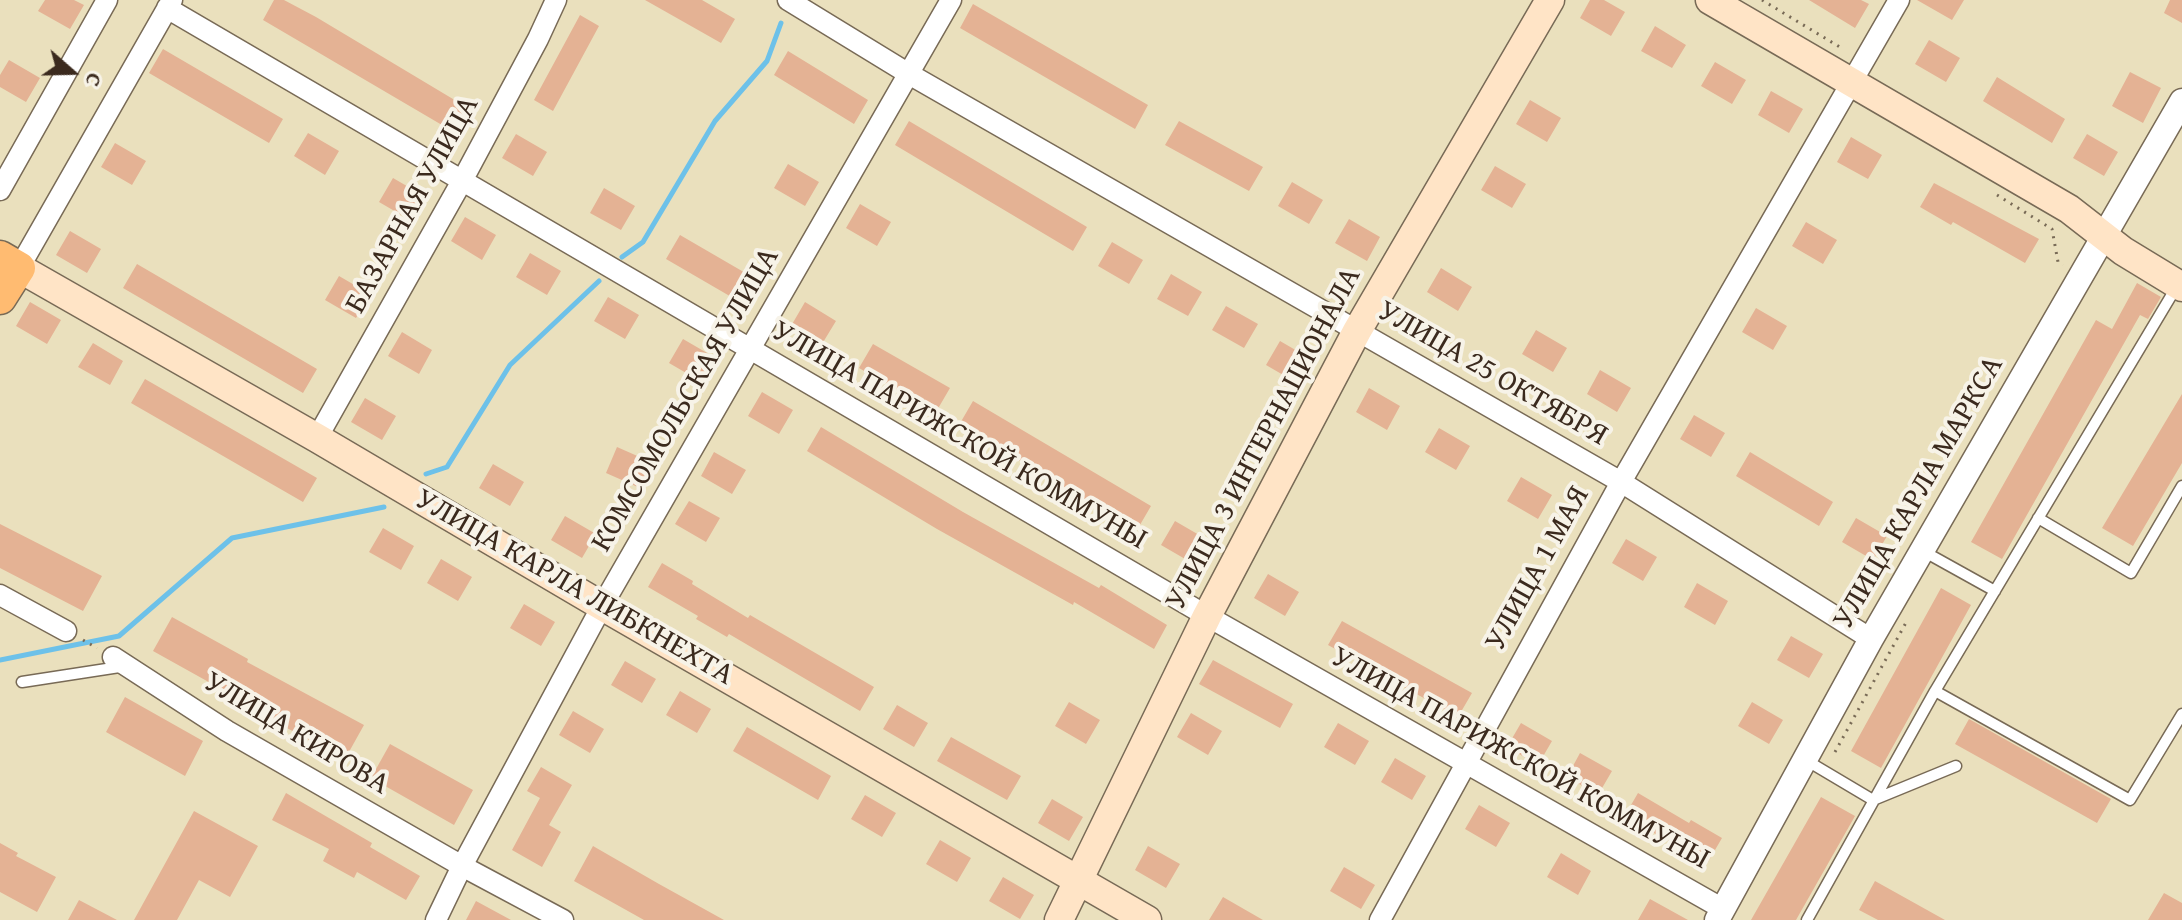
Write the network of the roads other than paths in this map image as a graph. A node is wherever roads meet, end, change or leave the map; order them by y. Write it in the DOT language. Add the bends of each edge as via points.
graph roads {
  1 [pos="107,0"];
  2 [pos="556,0"];
  3 [pos="788,0"];
  4 [pos="951,0"];
  5 [pos="1550,0"];
  6 [pos="1710,0"];
  7 [pos="1899,0"];
  8 [pos="170,4"];
  9 [pos="909,74"];
  10 [pos="1852,84"];
  11 [pos="2182,101"];
  12 [pos="462,181"];
  13 [pos="0,190"];
  14 [pos="2104,236"];
  15 [pos="9,262"];
  16 [pos="2180,286"];
  17 [pos="0,298"];
  18 [pos="1357,331"];
  19 [pos="750,348"];
  20 [pos="317,438"];
  21 [pos="1621,482"];
  22 [pos="2182,486"];
  23 [pos="2038,518"];
  24 [pos="1923,551"];
  25 [pos="1995,591"];
  26 [pos="0,595"];
  27 [pos="602,606"];
  28 [pos="1207,616"];
  29 [pos="66,631"];
  30 [pos="1871,639"];
  31 [pos="120,662"];
  32 [pos="22,682"];
  33 [pos="1935,691"];
  34 [pos="2182,714"];
  35 [pos="1804,759"];
  36 [pos="1465,763"];
  37 [pos="1956,766"];
  38 [pos="1873,800"];
  39 [pos="462,866"];
  40 [pos="1080,880"];
  41 [pos="1720,915"];
  42 [pos="436,920"];
  43 [pos="563,920"];
  44 [pos="1059,920"];
  45 [pos="1147,920"];
  46 [pos="1380,920"];
  47 [pos="1807,920"];
  1 -- 13 [label="street"];
  2 -- 12 [label="street, БАЗАРНАЯ УЛИЦА"];
  3 -- 9 [label="street, УЛИЦА 25 ОКТЯБРЯ"];
  4 -- 9 [label="street, КОМСОМОЛЬСКАЯ УЛИЦА"];
  5 -- 18 [label="main road, УЛИЦА 3 ИНТЕРНАЦИОНАЛА"];
  6 -- 10 [label="main road"];
  7 -- 10 [label="street, УЛИЦА 1 МАЯ"];
  8 -- 12 [label="street, УЛИЦА ПАРИЖСКОЙ КОММУНЫ"];
  8 -- 15 [label="street"];
  9 -- 18 [label="street, УЛИЦА 25 ОКТЯБРЯ"];
  9 -- 19 [label="street, КОМСОМОЛЬСКАЯ УЛИЦА"];
  10 -- 14 [label="main road" via="2069,209"];
  10 -- 21 [label="street, УЛИЦА 1 МАЯ"];
  11 -- 14 [label="street, УЛИЦА КАРЛА МАРКСА"];
  12 -- 19 [label="street, УЛИЦА ПАРИЖСКОЙ КОММУНЫ"];
  12 -- 20 [label="street, БАЗАРНАЯ УЛИЦА"];
  14 -- 16 [label="main road"];
  14 -- 24 [label="street, УЛИЦА КАРЛА МАРКСА"];
  15 -- 17 [label="main road"];
  15 -- 20 [label="main road, УЛИЦА КАРЛА ЛИБКНЕХТА"];
  16 -- 23 [label="lane"];
  18 -- 21 [label="street, УЛИЦА 25 ОКТЯБРЯ"];
  18 -- 28 [label="main road, УЛИЦА 3 ИНТЕРНАЦИОНАЛА"];
  19 -- 27 [label="street, КОМСОМОЛЬСКАЯ УЛИЦА"];
  19 -- 28 [label="street, УЛИЦА ПАРИЖСКОЙ КОММУНЫ"];
  20 -- 27 [label="main road, УЛИЦА КАРЛА ЛИБКНЕХТА"];
  21 -- 30 [label="street, УЛИЦА 25 ОКТЯБРЯ"];
  21 -- 36 [label="street, УЛИЦА 1 МАЯ"];
  22 -- 23 [label="lane" via="2131,573"];
  23 -- 25 [label="lane"];
  24 -- 25 [label="lane"];
  24 -- 30 [label="street, УЛИЦА КАРЛА МАРКСА"];
  25 -- 33 [label="lane"];
  26 -- 29 [label="street"];
  27 -- 39 [label="street, КОМСОМОЛЬСКАЯ УЛИЦА"];
  27 -- 40 [label="main road, УЛИЦА КАРЛА ЛИБКНЕХТА"];
  28 -- 36 [label="street, УЛИЦА ПАРИЖСКОЙ КОММУНЫ"];
  28 -- 40 [label="main road, УЛИЦА 3 ИНТЕРНАЦИОНАЛА"];
  30 -- 35 [label="street, УЛИЦА КАРЛА МАРКСА"];
  31 -- 32 [label="lane"];
  31 -- 39 [label="street, УЛИЦА КИРОВА" via="227,731"];
  33 -- 34 [label="lane" via="2130,800"];
  33 -- 38 [label="lane"];
  35 -- 38 [label="lane"];
  35 -- 41 [label="street, УЛИЦА КАРЛА МАРКСА"];
  36 -- 41 [label="street, УЛИЦА ПАРИЖСКОЙ КОММУНЫ"];
  36 -- 46 [label="street, УЛИЦА 1 МАЯ"];
  37 -- 38 [label="lane"];
  38 -- 47 [label="lane"];
  39 -- 42 [label="street, КОМСОМОЛЬСКАЯ УЛИЦА"];
  39 -- 43 [label="street, УЛИЦА КИРОВА"];
  40 -- 44 [label="main road, УЛИЦА 3 ИНТЕРНАЦИОНАЛА"];
  40 -- 45 [label="main road, УЛИЦА КАРЛА ЛИБКНЕХТА"];
}
